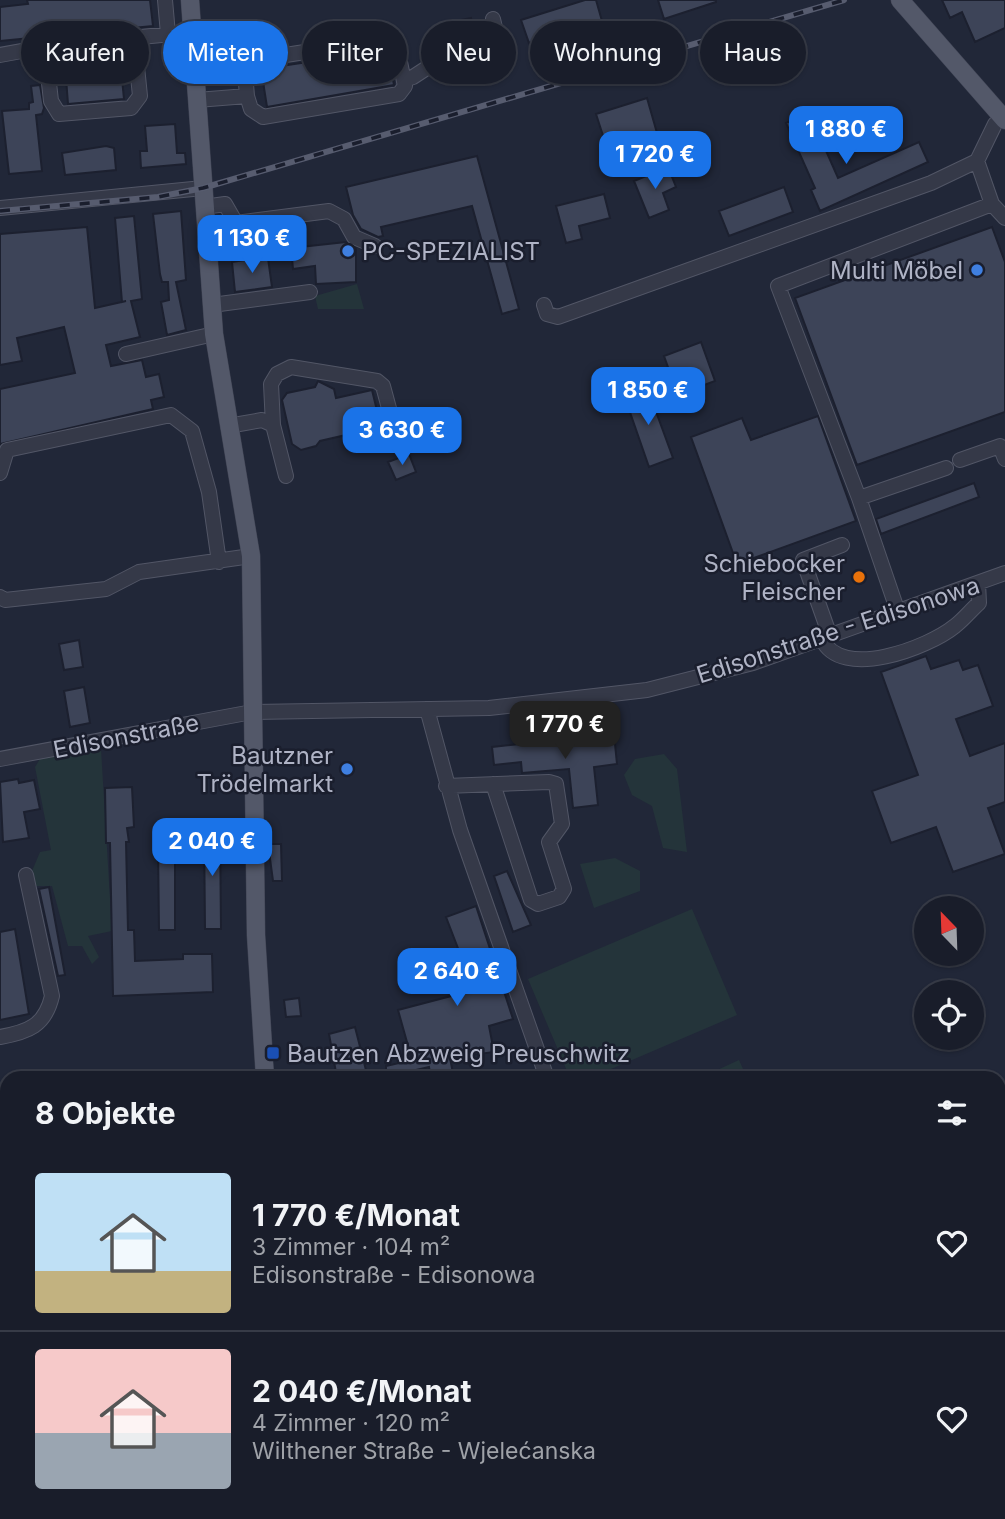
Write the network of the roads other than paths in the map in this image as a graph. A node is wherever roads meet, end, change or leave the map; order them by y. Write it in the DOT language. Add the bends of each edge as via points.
graph roads {
  1 [pos="164,0"];
  2 [pos="190,0"];
  3 [pos="900,0"];
  4 [pos="493,19"];
  5 [pos="166,21"];
  6 [pos="191,21"];
  7 [pos="21,51"];
  8 [pos="302,53"];
  9 [pos="0,55"];
  10 [pos="407,79"];
  11 [pos="49,84"];
  12 [pos="139,84"];
  13 [pos="196,84"];
  14 [pos="404,84"];
  15 [pos="247,96"];
  16 [pos="197,100"];
  17 [pos="1004,119"];
  18 [pos="977,161"];
  19 [pos="203,188"];
  20 [pos="992,204"];
  21 [pos="204,207"];
  22 [pos="0,208"];
  23 [pos="1005,218"];
  24 [pos="375,246"];
  25 [pos="310,292"];
  26 [pos="212,304"];
  27 [pos="544,305"];
  28 [pos="214,334"];
  29 [pos="126,354"];
  30 [pos="273,425"];
  31 [pos="228,426"];
  32 [pos="397,438"];
  33 [pos="1005,459"];
  34 [pos="960,460"];
  35 [pos="946,467"];
  36 [pos="0,473"];
  37 [pos="286,476"];
  38 [pos="859,498"];
  39 [pos="842,545"];
  40 [pos="251,556"];
  41 [pos="219,562"];
  42 [pos="1005,573"];
  43 [pos="978,583"];
  44 [pos="0,597"];
  45 [pos="898,612"];
  46 [pos="826,638"];
  47 [pos="428,709"];
  48 [pos="252,712"];
  49 [pos="0,760"];
  50 [pos="493,784"];
  51 [pos="446,786"];
  52 [pos="26,875"];
  53 [pos="0,1037"];
  54 [pos="265,1071"];
  55 [pos="545,1071"];
  1 -- 5 [label="street"];
  2 -- 6 [label="main road"];
  3 -- 17 [label="main road"];
  4 -- 10 [label="street" via="500,49 439,60"];
  7 -- 9 [label="street"];
  8 -- 15 [label="street" via="252,62 245,72"];
  11 -- 12 [label="street" via="51,101 59,114 131,108 140,96"];
  13 -- 16 [label="main road"];
  14 -- 15 [label="street" via="403,91 389,97 274,117 257,115"];
  15 -- 16 [label="street"];
  16 -- 19 [label="main road"];
  17 -- 18 [label="street" via="995,124"];
  18 -- 20 [label="street"];
  18 -- 27 [label="street" via="931,183 558,317 547,314"];
  19 -- 21 [label="main road"];
  19 -- 22 [label="street"];
  20 -- 23 [label="street"];
  20 -- 38 [label="street" via="778,286"];
  21 -- 24 [label="street" via="225,204 236,223 329,211 344,219 354,237"];
  21 -- 26 [label="main road"];
  25 -- 26 [label="street"];
  26 -- 28 [label="main road"];
  28 -- 29 [label="street"];
  28 -- 31 [label="main road"];
  30 -- 31 [label="street" via="262,420"];
  30 -- 32 [label="street" via="271,384 276,374 291,367 377,381 383,386"];
  30 -- 37 [label="street"];
  31 -- 40 [label="main road"];
  33 -- 34 [label="street" via="1000,446"];
  35 -- 38 [label="street"];
  36 -- 41 [label="street" via="7,450 171,415 192,431 209,492"];
  38 -- 45 [label="street"];
  39 -- 46 [label="street" via="803,560"];
  40 -- 41 [label="street"];
  40 -- 48 [label="main road"];
  41 -- 44 [label="street" via="139,572 106,589"];
  42 -- 43 [label="street, Edisonstraße - Edisonowa"];
  43 -- 45 [label="street, Edisonstraße - Edisonowa"];
  43 -- 46 [label="street" via="979,603 954,627 914,649 881,658 838,658 828,651"];
  45 -- 46 [label="street, Edisonstraße - Edisonowa"];
  46 -- 47 [label="street, Edisonstraße - Edisonowa" via="753,663 647,690 544,704"];
  47 -- 48 [label="street, Edisonstraße - Edisonowa"];
  47 -- 51 [label="street"];
  48 -- 49 [label="street, Edisonstraße"];
  48 -- 54 [label="main road" via="256,935"];
  50 -- 50 [label="street" via="556,784 562,824 549,842 564,889 559,897 538,904 531,900"];
  50 -- 51 [label="street"];
  51 -- 55 [label="street"];
  52 -- 53 [label="street" via="52,996 38,1026"];
}
